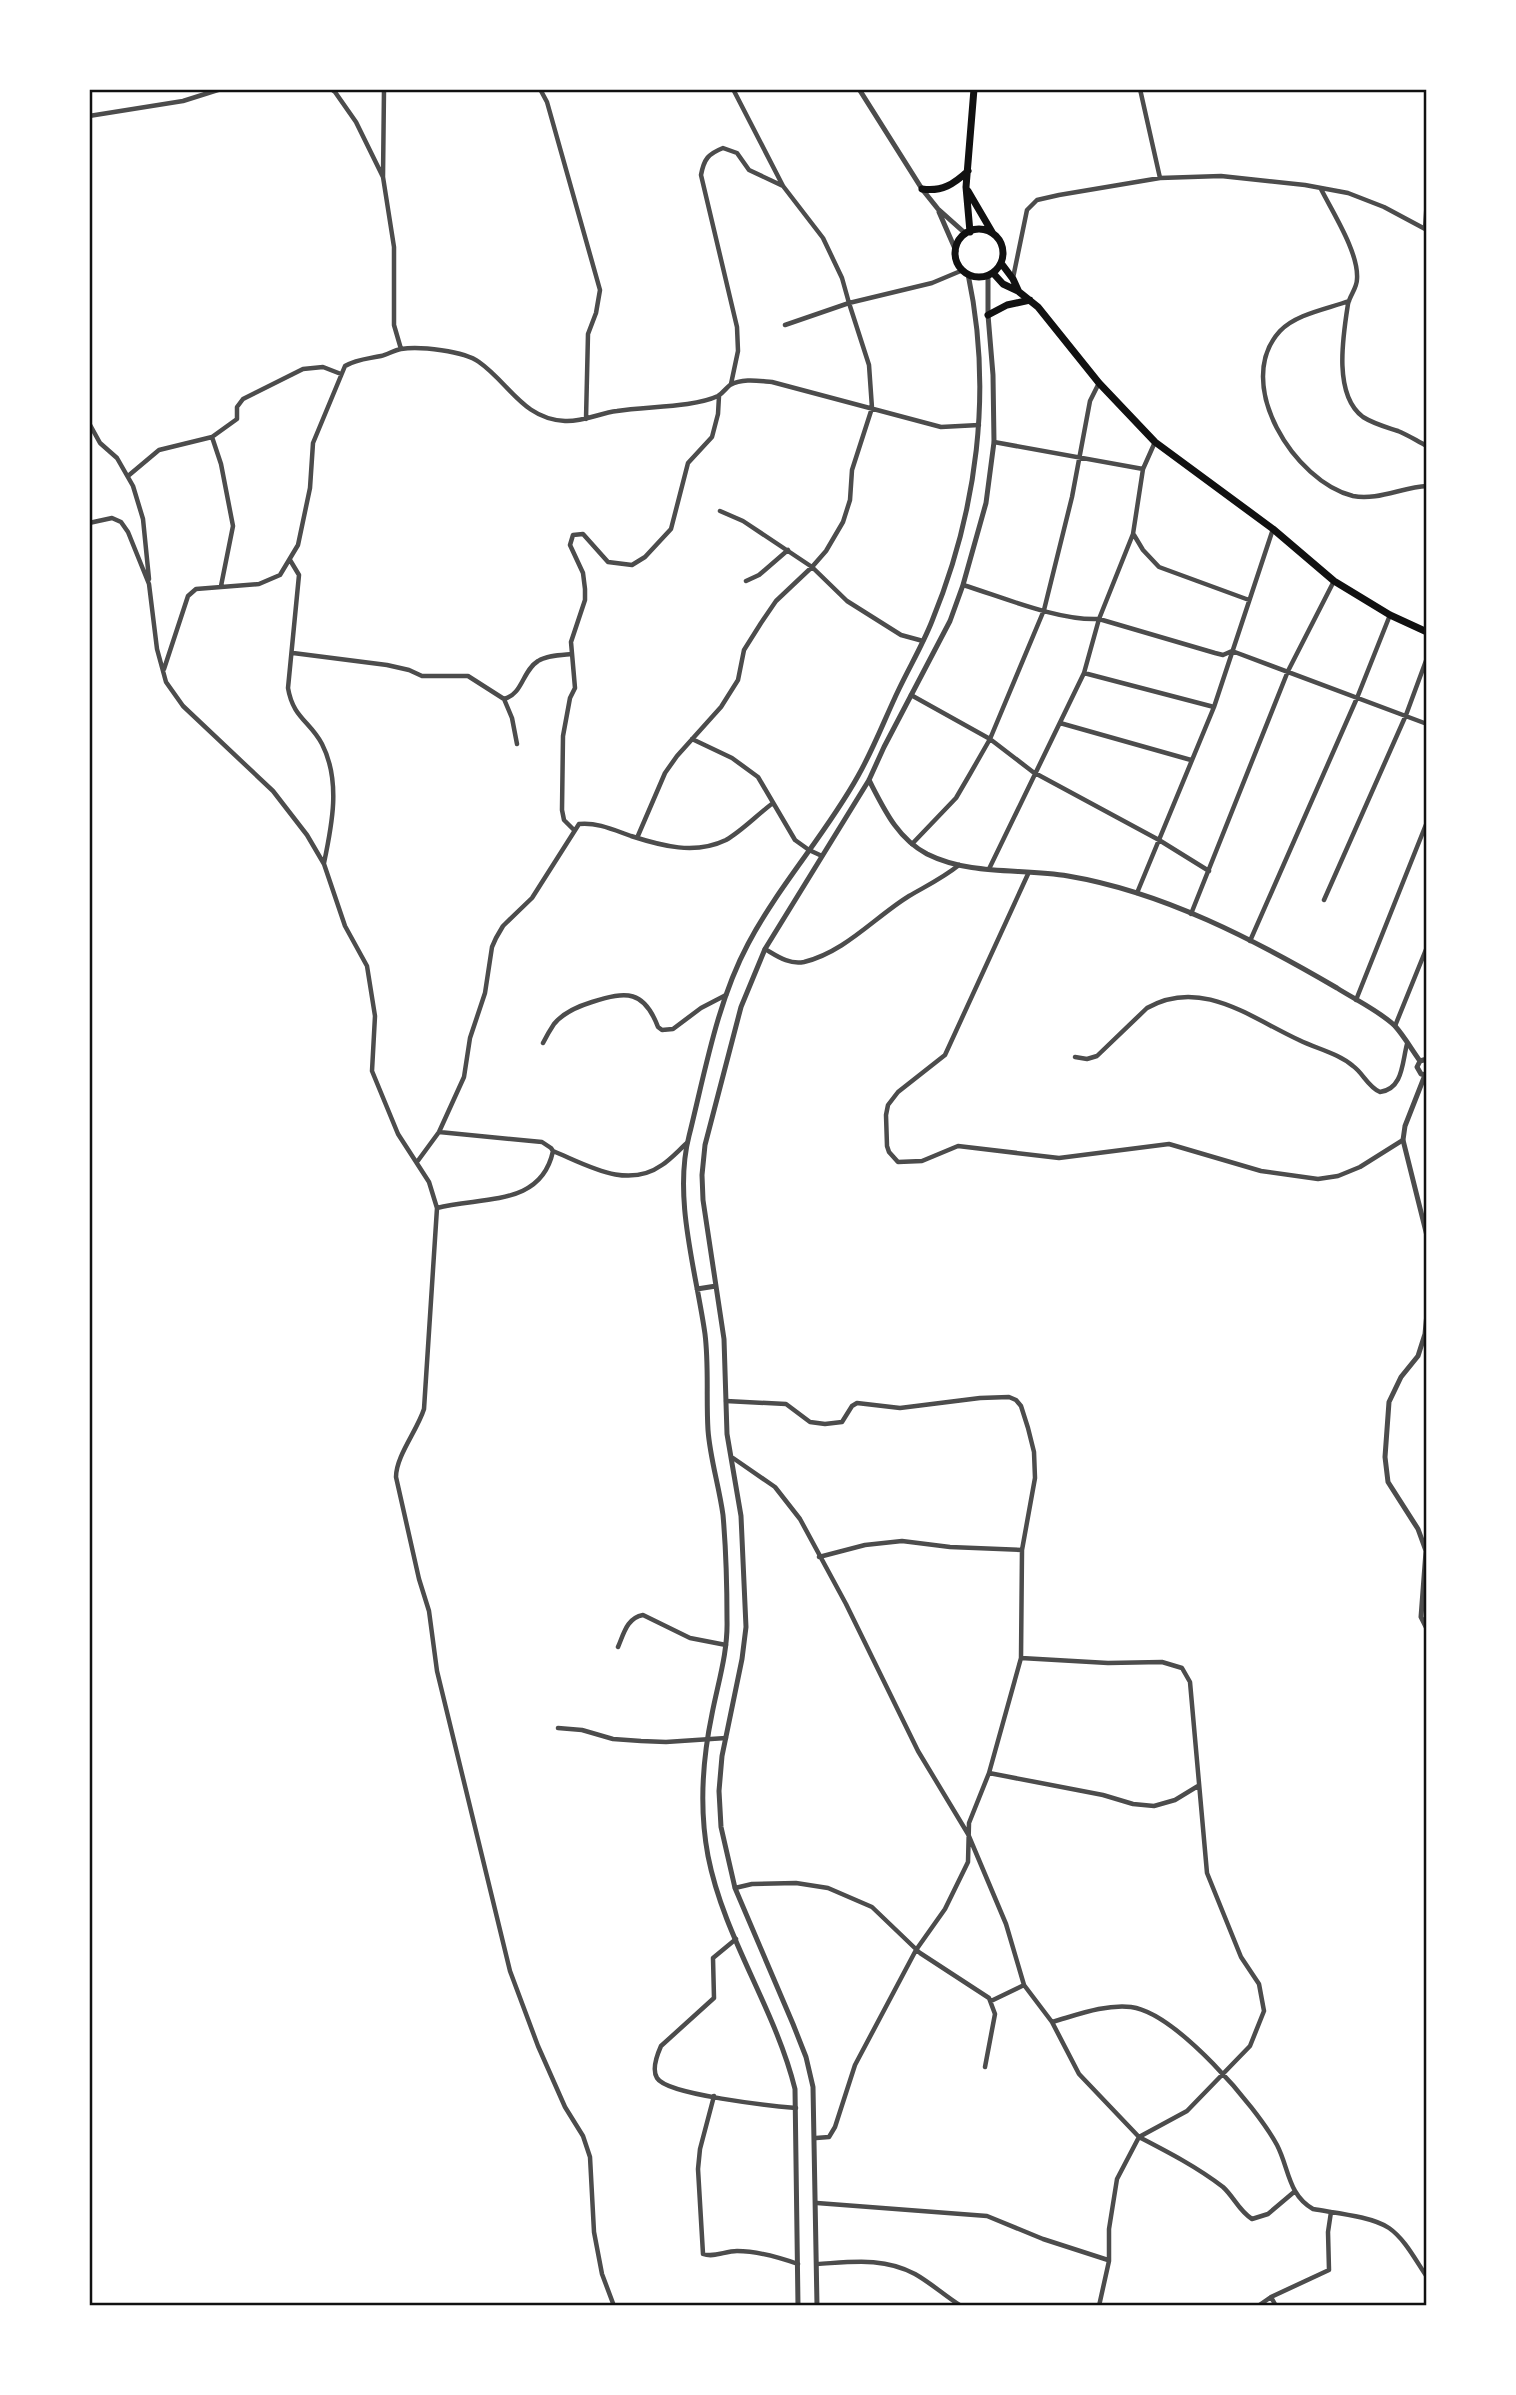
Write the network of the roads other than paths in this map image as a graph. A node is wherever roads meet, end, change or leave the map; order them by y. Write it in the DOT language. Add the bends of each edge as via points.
graph roads {
  1 [pos="221,89"];
  2 [pos="331,89"];
  3 [pos="384,89"];
  4 [pos="540,89"];
  5 [pos="733,89"];
  6 [pos="859,89"];
  7 [pos="974,89"];
  8 [pos="1140,89"];
  9 [pos="89,116"];
  10 [pos="968,170"];
  11 [pos="383,177"];
  12 [pos="1160,178"];
  13 [pos="783,186"];
  14 [pos="966,187"];
  15 [pos="1321,188"];
  16 [pos="922,189"];
  17 [pos="1427,199"];
  18 [pos="938,209"];
  19 [pos="1426,230"];
  20 [pos="968,233"];
  21 [pos="992,233"];
  22 [pos="956,251"];
  23 [pos="1001,263"];
  24 [pos="965,272"];
  25 [pos="991,274"];
  26 [pos="1013,278"];
  27 [pos="1018,290"];
  28 [pos="1030,300"];
  29 [pos="1349,301"];
  30 [pos="849,303"];
  31 [pos="988,315"];
  32 [pos="785,325"];
  33 [pos="401,349"];
  34 [pos="341,374"];
  35 [pos="1100,383"];
  36 [pos="731,385"];
  37 [pos="719,395"];
  38 [pos="872,408"];
  39 [pos="586,419"];
  40 [pos="89,423"];
  41 [pos="979,425"];
  42 [pos="212,437"];
  43 [pos="994,442"];
  44 [pos="1155,442"];
  45 [pos="1427,446"];
  46 [pos="1080,458"];
  47 [pos="1143,470"];
  48 [pos="128,476"];
  49 [pos="1427,486"];
  50 [pos="720,511"];
  51 [pos="89,523"];
  52 [pos="1273,529"];
  53 [pos="1133,534"];
  54 [pos="788,550"];
  55 [pos="289,560"];
  56 [pos="812,567"];
  57 [pos="1334,581"];
  58 [pos="746,582"];
  59 [pos="149,584"];
  60 [pos="963,585"];
  61 [pos="221,586"];
  62 [pos="1249,600"];
  63 [pos="1044,610"];
  64 [pos="1390,615"];
  65 [pos="1099,619"];
  66 [pos="1427,632"];
  67 [pos="923,641"];
  68 [pos="1232,651"];
  69 [pos="293,653"];
  70 [pos="572,654"];
  71 [pos="1427,658"];
  72 [pos="164,669"];
  73 [pos="1288,671"];
  74 [pos="1084,673"];
  75 [pos="911,695"];
  76 [pos="1357,698"];
  77 [pos="503,699"];
  78 [pos="1214,708"];
  79 [pos="1406,716"];
  80 [pos="1060,723"];
  81 [pos="1427,724"];
  82 [pos="692,739"];
  83 [pos="990,739"];
  84 [pos="517,744"];
  85 [pos="1191,760"];
  86 [pos="1033,772"];
  87 [pos="869,780"];
  88 [pos="773,803"];
  89 [pos="1427,822"];
  90 [pos="575,830"];
  91 [pos="637,838"];
  92 [pos="1159,840"];
  93 [pos="912,844"];
  94 [pos="809,850"];
  95 [pos="822,856"];
  96 [pos="324,864"];
  97 [pos="959,865"];
  98 [pos="989,869"];
  99 [pos="1209,871"];
  100 [pos="1028,874"];
  101 [pos="1137,893"];
  102 [pos="1324,900"];
  103 [pos="772,906"];
  104 [pos="785,914"];
  105 [pos="1190,914"];
  106 [pos="1250,941"];
  107 [pos="1427,947"];
  108 [pos="765,949"];
  109 [pos="727,995"];
  110 [pos="1356,1000"];
  111 [pos="1395,1026"];
  112 [pos="543,1043"];
  113 [pos="1407,1044"];
  114 [pos="1075,1057"];
  115 [pos="1423,1060"];
  116 [pos="1426,1075"];
  117 [pos="439,1132"];
  118 [pos="1403,1140"];
  119 [pos="687,1143"];
  120 [pos="552,1152"];
  121 [pos="417,1162"];
  122 [pos="437,1208"];
  123 [pos="1427,1236"];
  124 [pos="716,1286"];
  125 [pos="698,1289"];
  126 [pos="1427,1313"];
  127 [pos="726,1401"];
  128 [pos="733,1458"];
  129 [pos="1022,1550"];
  130 [pos="819,1557"];
  131 [pos="1427,1629"];
  132 [pos="726,1645"];
  133 [pos="618,1647"];
  134 [pos="1021,1658"];
  135 [pos="558,1728"];
  136 [pos="707,1737"];
  137 [pos="726,1738"];
  138 [pos="989,1773"];
  139 [pos="1198,1786"];
  140 [pos="968,1834"];
  141 [pos="735,1888"];
  142 [pos="737,1938"];
  143 [pos="916,1950"];
  144 [pos="1024,1985"];
  145 [pos="991,2001"];
  146 [pos="1052,2022"];
  147 [pos="985,2067"];
  148 [pos="1223,2072"];
  149 [pos="714,2096"];
  150 [pos="796,2108"];
  151 [pos="1139,2137"];
  152 [pos="816,2138"];
  153 [pos="1294,2192"];
  154 [pos="817,2203"];
  155 [pos="1331,2213"];
  156 [pos="1108,2260"];
  157 [pos="799,2264"];
  158 [pos="817,2264"];
  159 [pos="1427,2277"];
  160 [pos="1271,2297"];
  161 [pos="614,2306"];
  162 [pos="798,2306"];
  163 [pos="817,2306"];
  164 [pos="961,2306"];
  165 [pos="1100,2306"];
  166 [pos="1258,2306"];
  167 [pos="1276,2306"];
  1 -- 9 [label="street" via="183,102"];
  2 -- 11 [label="street" via="356,122"];
  3 -- 11 [label="street"];
  4 -- 39 [label="street" via="600,290 588,334"];
  5 -- 13 [label="street"];
  6 -- 16 [label="street"];
  7 -- 10 [label="highway"];
  8 -- 12 [label="street"];
  10 -- 14 [label="highway"];
  10 -- 16 [label="highway" via="946,187"];
  11 -- 33 [label="street" via="394,247 394,325"];
  12 -- 15 [label="street" via="1220,176"];
  12 -- 26 [label="street" via="1031,203"];
  13 -- 30 [label="street" via="823,238"];
  13 -- 36 [label="street" via="749,170 737,153 723,148 709,154 703,164 701,175 737,327"];
  14 -- 20 [label="highway"];
  14 -- 21 [label="highway"];
  15 -- 19 [label="street" via="1349,192"];
  15 -- 29 [label="street" via="1356,267"];
  16 -- 18 [label="street"];
  17 -- 19 [label="street"];
  18 -- 20 [label="street"];
  18 -- 22 [label="street"];
  20 -- 21 [label="highway"];
  20 -- 22 [label="highway"];
  21 -- 23 [label="highway" via="1002,246"];
  22 -- 24 [label="highway" via="958,265"];
  23 -- 25 [label="highway"];
  23 -- 26 [label="highway"];
  24 -- 25 [label="highway" via="982,277"];
  24 -- 30 [label="street"];
  24 -- 41 [label="street" via="979,340"];
  25 -- 27 [label="highway"];
  25 -- 31 [label="street"];
  26 -- 27 [label="highway"];
  27 -- 28 [label="highway"];
  28 -- 31 [label="highway"];
  28 -- 35 [label="highway"];
  29 -- 45 [label="street" via="1342,364 1349,399 1365,418"];
  29 -- 49 [label="street" via="1300,317 1282,329 1271,344 1263,370 1268,409 1284,443 1336,491 1356,497 1377,496"];
  30 -- 32 [label="street"];
  30 -- 38 [label="street" via="869,365"];
  31 -- 43 [label="street"];
  33 -- 34 [label="street" via="356,359"];
  33 -- 39 [label="street" via="453,351 477,360 522,405 545,417"];
  34 -- 42 [label="street" via="323,367 303,369 243,399 237,419"];
  34 -- 55 [label="street" via="313,443 310,488 298,545"];
  35 -- 44 [label="highway"];
  35 -- 46 [label="street" via="1090,401"];
  36 -- 37 [label="street"];
  36 -- 38 [label="street" via="747,380 772,382"];
  37 -- 39 [label="street"];
  37 -- 70 [label="street" via="712,437 688,463 671,529 645,557 632,565 616,565 583,534 570,540 585,589"];
  38 -- 41 [label="street" via="941,427"];
  38 -- 56 [label="street" via="852,470 843,522"];
  40 -- 48 [label="street"];
  41 -- 67 [label="street" via="965,524"];
  42 -- 48 [label="street" via="159,450"];
  42 -- 61 [label="street" via="233,526"];
  43 -- 46 [label="street"];
  43 -- 60 [label="street" via="986,503"];
  44 -- 47 [label="street"];
  44 -- 52 [label="highway"];
  46 -- 47 [label="street"];
  46 -- 63 [label="street"];
  47 -- 53 [label="street"];
  48 -- 59 [label="street" via="143,519"];
  50 -- 54 [label="street"];
  51 -- 59 [label="street" via="112,518 121,522"];
  52 -- 57 [label="highway"];
  52 -- 62 [label="street"];
  53 -- 62 [label="street" via="1159,567"];
  53 -- 65 [label="street"];
  54 -- 56 [label="street"];
  54 -- 58 [label="street"];
  55 -- 61 [label="street" via="280,575 259,584"];
  55 -- 69 [label="street" via="299,575"];
  56 -- 67 [label="street" via="847,601 901,635"];
  56 -- 82 [label="street" via="776,601 744,650 738,680"];
  57 -- 64 [label="highway"];
  57 -- 73 [label="street"];
  59 -- 72 [label="street"];
  60 -- 63 [label="street"];
  60 -- 75 [label="street" via="950,621"];
  61 -- 72 [label="street" via="196,589 187,596"];
  62 -- 68 [label="street"];
  63 -- 65 [label="street"];
  63 -- 83 [label="street"];
  64 -- 66 [label="highway"];
  64 -- 76 [label="street"];
  65 -- 68 [label="street" via="1223,655"];
  65 -- 74 [label="street"];
  67 -- 94 [label="street" via="857,778"];
  68 -- 73 [label="street"];
  68 -- 78 [label="street"];
  69 -- 77 [label="street" via="387,665 422,676 468,676"];
  69 -- 96 [label="street" via="290,698 322,743 332,775 333,809"];
  70 -- 77 [label="street" via="537,662 518,690"];
  70 -- 90 [label="street" via="575,688 563,736 561,796 564,820"];
  71 -- 79 [label="street"];
  72 -- 96 [label="street" via="166,682 183,706 273,791"];
  73 -- 76 [label="street"];
  73 -- 99 [label="street"];
  74 -- 78 [label="street"];
  74 -- 80 [label="street"];
  75 -- 83 [label="street"];
  75 -- 87 [label="street"];
  76 -- 79 [label="street"];
  76 -- 106 [label="street"];
  77 -- 84 [label="street"];
  78 -- 85 [label="street"];
  79 -- 81 [label="street"];
  79 -- 102 [label="street"];
  80 -- 85 [label="street"];
  80 -- 86 [label="street"];
  82 -- 88 [label="street" via="747,768"];
  82 -- 91 [label="street" via="665,773"];
  83 -- 86 [label="street"];
  83 -- 93 [label="street" via="956,798"];
  85 -- 92 [label="street"];
  86 -- 92 [label="street"];
  86 -- 98 [label="street"];
  87 -- 93 [label="street" via="882,807"];
  87 -- 95 [label="street"];
  88 -- 91 [label="street" via="718,843 671,848"];
  88 -- 94 [label="street" via="795,840"];
  89 -- 110 [label="street"];
  90 -- 91 [label="street" via="579,824 596,824"];
  90 -- 117 [label="street" via="532,898 496,938 464,1077"];
  92 -- 99 [label="street"];
  92 -- 101 [label="street"];
  93 -- 97 [label="street"];
  94 -- 95 [label="street"];
  94 -- 103 [label="street"];
  95 -- 104 [label="street"];
  96 -- 121 [label="street" via="345,926 366,966 375,1016 372,1071 398,1134"];
  97 -- 98 [label="street"];
  97 -- 108 [label="street" via="871,926 804,962 788,962"];
  98 -- 100 [label="street"];
  99 -- 105 [label="street"];
  100 -- 101 [label="street" via="1066,876"];
  100 -- 118 [label="street" via="945,1055 888,1105 887,1146 894,1158 906,1163 922,1160 958,1146 1059,1158 1169,1144 1261,1171 1318,1179 1360,1167"];
  101 -- 105 [label="street"];
  103 -- 104 [label="street"];
  103 -- 109 [label="street" via="747,945"];
  104 -- 108 [label="street"];
  105 -- 106 [label="street"];
  106 -- 110 [label="street"];
  107 -- 111 [label="street"];
  108 -- 124 [label="street" via="741,1007 705,1145 703,1200"];
  109 -- 112 [label="street" via="667,1030 658,1027 644,1003 616,995 578,1007 555,1023"];
  109 -- 119 [label="street"];
  110 -- 111 [label="street"];
  111 -- 113 [label="street"];
  113 -- 114 [label="street" via="1398,1082 1393,1089 1380,1092 1355,1066 1335,1055 1225,1003 1182,996 1147,1008 1097,1056"];
  113 -- 115 [label="street"];
  115 -- 116 [label="street" via="1418,1071"];
  116 -- 118 [label="street"];
  117 -- 120 [label="street" via="533,1140 545,1143"];
  117 -- 121 [label="street"];
  118 -- 123 [label="street"];
  119 -- 120 [label="street" via="660,1166 636,1177 599,1171"];
  119 -- 125 [label="street" via="685,1201"];
  120 -- 122 [label="street" via="540,1180 521,1194"];
  121 -- 122 [label="street"];
  122 -- 161 [label="street" via="424,1409 396,1465 396,1477 429,1611 437,1671 510,1971 538,2046 590,2157 594,2232"];
  124 -- 125 [label="street"];
  124 -- 127 [label="street"];
  125 -- 132 [label="street" via="708,1435 723,1517"];
  126 -- 131 [label="street" via="1418,1356 1389,1402 1385,1457 1388,1482 1426,1550 1420,1617"];
  127 -- 128 [label="street"];
  127 -- 129 [label="street" via="786,1404 810,1422 825,1424 842,1422 857,1403 901,1408 981,1398 1016,1399 1034,1452 1035,1478"];
  128 -- 130 [label="street" via="775,1487 800,1519"];
  128 -- 137 [label="street" via="741,1516 746,1627"];
  129 -- 130 [label="street" via="902,1541"];
  129 -- 134 [label="street"];
  130 -- 140 [label="street" via="918,1751"];
  132 -- 133 [label="street" via="691,1638 643,1615 630,1621"];
  132 -- 136 [label="street"];
  134 -- 138 [label="street"];
  134 -- 139 [label="street" via="1162,1662 1182,1668 1190,1682"];
  135 -- 136 [label="street" via="632,1741"];
  136 -- 137 [label="street"];
  136 -- 142 [label="street" via="701,1791 703,1828 717,1891"];
  137 -- 141 [label="street" via="719,1791 721,1827"];
  138 -- 139 [label="street" via="1154,1806"];
  138 -- 140 [label="street"];
  139 -- 148 [label="street" via="1206,1873 1241,1957 1259,1984 1264,2011 1250,2046"];
  140 -- 143 [label="street" via="968,1862 945,1909"];
  140 -- 144 [label="street" via="1006,1924"];
  141 -- 143 [label="street" via="796,1883 828,1888 872,1907"];
  141 -- 152 [label="street" via="806,2057"];
  142 -- 149 [label="street" via="713,1958 715,1993 711,2003 683,2024 657,2055 658,2080 669,2087"];
  142 -- 150 [label="street" via="788,2060"];
  143 -- 145 [label="street"];
  143 -- 152 [label="street" via="855,2065 835,2127 829,2137"];
  144 -- 145 [label="street"];
  144 -- 146 [label="street"];
  145 -- 147 [label="street" via="995,2014"];
  146 -- 148 [label="street" via="1091,2011 1134,2008 1161,2019"];
  146 -- 151 [label="street" via="1079,2074"];
  148 -- 151 [label="street" via="1187,2111"];
  148 -- 153 [label="street" via="1273,2140"];
  149 -- 150 [label="street"];
  149 -- 157 [label="street" via="698,2169 703,2254 735,2251"];
  150 -- 157 [label="street"];
  151 -- 153 [label="street" via="1225,2189 1252,2218 1268,2214"];
  151 -- 156 [label="street" via="1117,2179"];
  152 -- 154 [label="street"];
  153 -- 155 [label="street" via="1306,2205"];
  154 -- 156 [label="street" via="987,2216"];
  154 -- 158 [label="street"];
  155 -- 159 [label="street" via="1390,2229"];
  155 -- 160 [label="street" via="1329,2270"];
  156 -- 165 [label="street"];
  157 -- 162 [label="street"];
  158 -- 163 [label="street"];
  158 -- 164 [label="street" via="886,2263 916,2274"];
  160 -- 166 [label="street"];
  160 -- 167 [label="street"];
}
